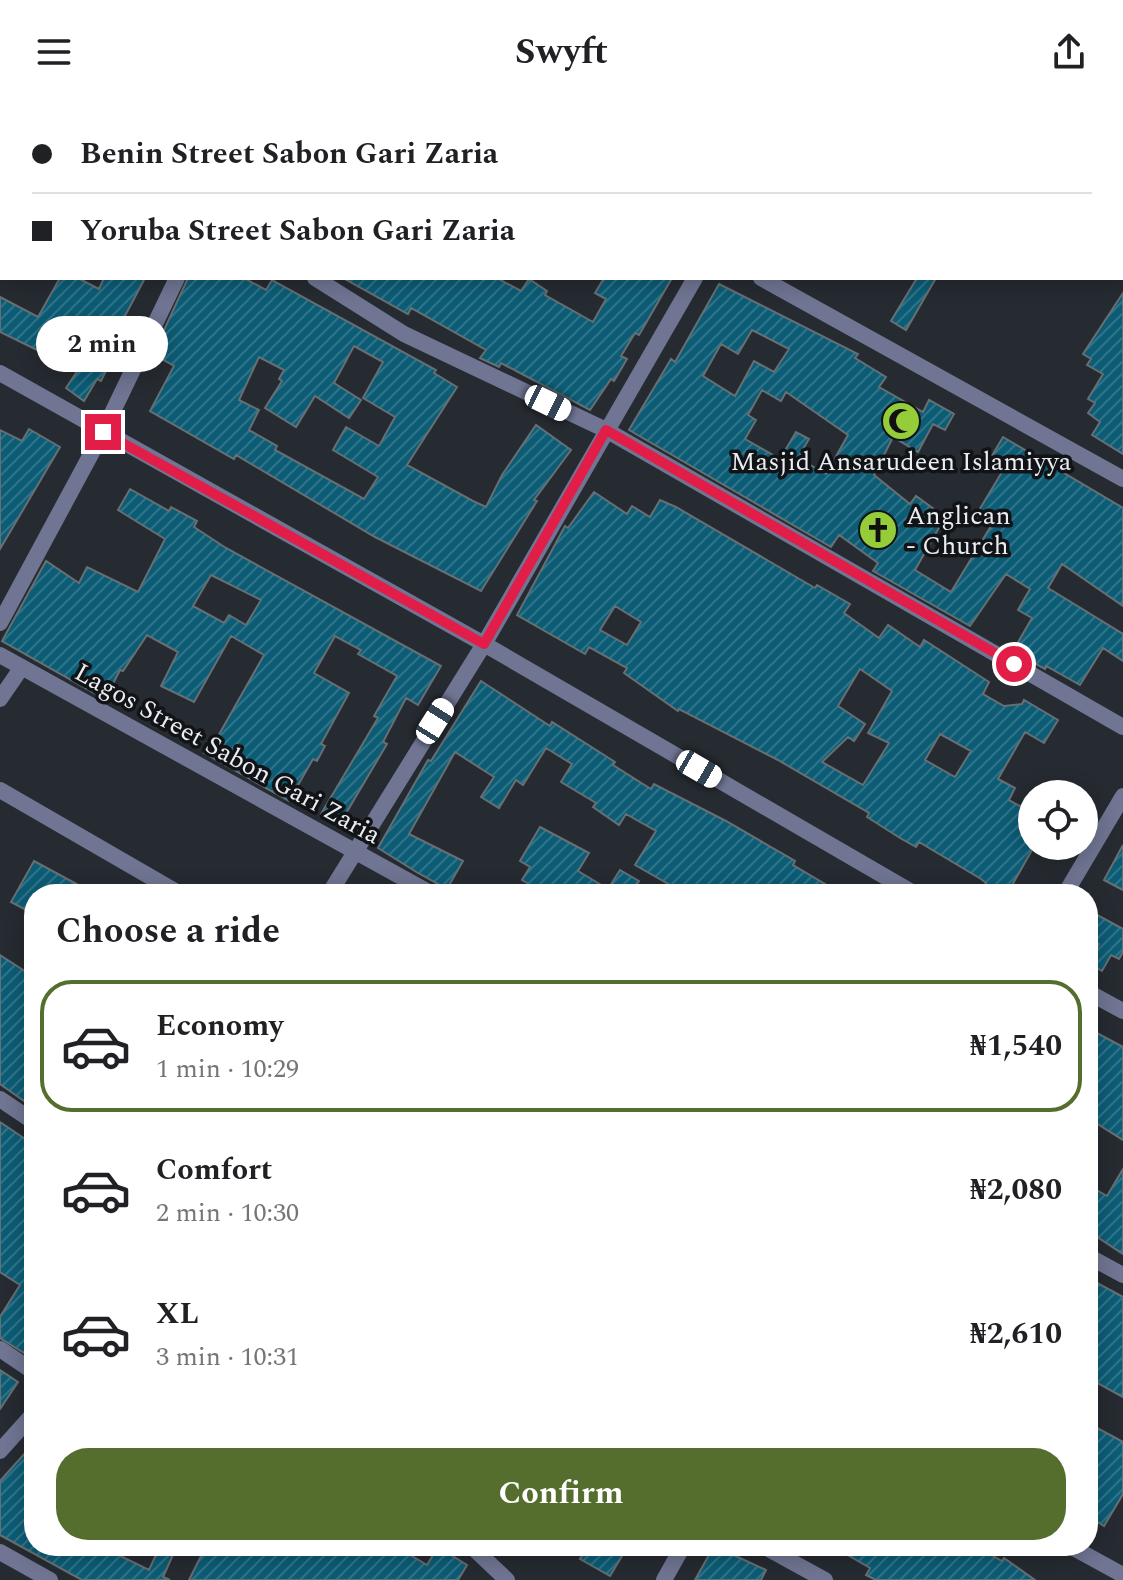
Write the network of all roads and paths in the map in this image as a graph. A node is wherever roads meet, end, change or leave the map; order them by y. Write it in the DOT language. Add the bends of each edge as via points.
graph roads {
  1 [pos="176,280"];
  2 [pos="318,280"];
  3 [pos="694,280"];
  4 [pos="765,280"];
  5 [pos="0,373"];
  6 [pos="606,430"];
  7 [pos="103,432"];
  8 [pos="1123,479"];
  9 [pos="0,623"];
  10 [pos="484,644"];
  11 [pos="0,655"];
  12 [pos="22,667"];
  13 [pos="0,699"];
  14 [pos="1123,727"];
  15 [pos="0,790"];
  16 [pos="1123,796"];
  17 [pos="354,851"];
  18 [pos="163,884"];
  19 [pos="335,884"];
  20 [pos="414,884"];
  21 [pos="898,884"];
  22 [pos="1071,884"];
  23 [pos="1098,997"];
  24 [pos="1123,1011"];
  25 [pos="0,1099"];
  26 [pos="24,1115"];
  27 [pos="1098,1261"];
  28 [pos="1123,1275"];
  29 [pos="0,1349"];
  30 [pos="24,1365"];
  31 [pos="24,1424"];
  32 [pos="0,1451"];
  33 [pos="0,1552"];
  34 [pos="482,1556"];
  35 [pos="677,1556"];
  36 [pos="781,1556"];
  37 [pos="1088,1556"];
  38 [pos="1123,1575"];
  39 [pos="50,1580"];
  40 [pos="507,1580"];
  41 [pos="664,1580"];
  42 [pos="825,1580"];
  1 -- 7 [label="street"];
  2 -- 6 [label="street" via="404,334"];
  3 -- 6 [label="street"];
  4 -- 8 [label="street"];
  5 -- 7 [label="street"];
  6 -- 10 [label="street"];
  6 -- 14 [label="street"];
  7 -- 9 [label="street"];
  7 -- 10 [label="street"];
  10 -- 17 [label="street"];
  10 -- 21 [label="street"];
  11 -- 12 [label="street, Lagos Street Sabon Gari Zaria"];
  12 -- 13 [label="street"];
  12 -- 17 [label="street, Lagos Street Sabon Gari Zaria"];
  15 -- 18 [label="street"];
  16 -- 22 [label="street"];
  17 -- 19 [label="street"];
  17 -- 20 [label="street, Lagos Street Sabon Gari Zaria"];
  23 -- 24 [label="street"];
  25 -- 26 [label="street"];
  27 -- 28 [label="street"];
  29 -- 30 [label="street"];
  31 -- 32 [label="street"];
  33 -- 39 [label="street"];
  34 -- 40 [label="street"];
  35 -- 41 [label="street"];
  36 -- 42 [label="street"];
  37 -- 38 [label="street"];
}
